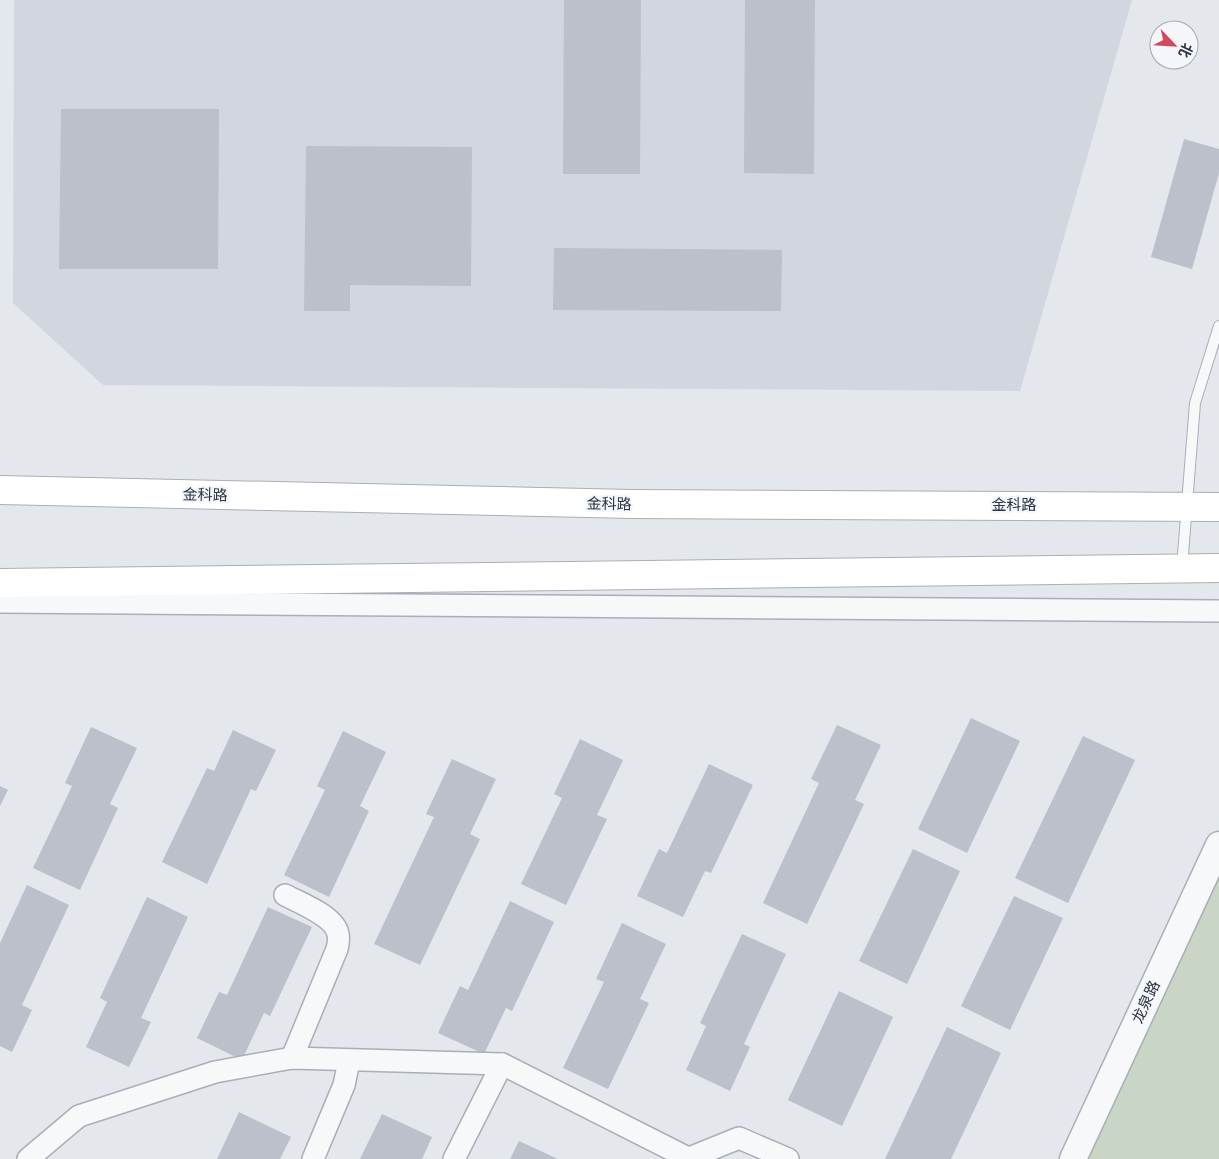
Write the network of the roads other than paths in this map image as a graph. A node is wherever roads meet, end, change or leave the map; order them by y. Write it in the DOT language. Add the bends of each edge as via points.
graph roads {
  1 [pos="1219,326"];
  2 [pos="0,490"];
  3 [pos="1187,506"];
  4 [pos="1219,507"];
  5 [pos="1182,568"];
  6 [pos="1219,568"];
  7 [pos="0,582"];
  8 [pos="0,602"];
  9 [pos="1219,611"];
  10 [pos="1219,845"];
  11 [pos="285,895"];
  12 [pos="292,1058"];
  13 [pos="349,1061"];
  14 [pos="502,1064"];
  15 [pos="28,1159"];
  16 [pos="313,1159"];
  17 [pos="454,1159"];
  18 [pos="688,1159"];
  19 [pos="788,1159"];
  20 [pos="1073,1159"];
  1 -- 3 [label="lane" via="1195,403"];
  2 -- 3 [label="main road, 金科路" via="632,504"];
  3 -- 4 [label="main road, 金科路"];
  3 -- 5 [label="lane"];
  5 -- 6 [label="main road"];
  5 -- 7 [label="main road"];
  8 -- 9 [label="street"];
  10 -- 20 [label="street, 龙泉路"];
  11 -- 12 [label="street" via="325,917 339,934 338,949"];
  12 -- 13 [label="street"];
  12 -- 15 [label="street" via="215,1072 79,1116"];
  13 -- 14 [label="street"];
  13 -- 16 [label="street" via="344,1085"];
  14 -- 17 [label="street"];
  14 -- 18 [label="street"];
  18 -- 19 [label="street" via="739,1138"];
}
